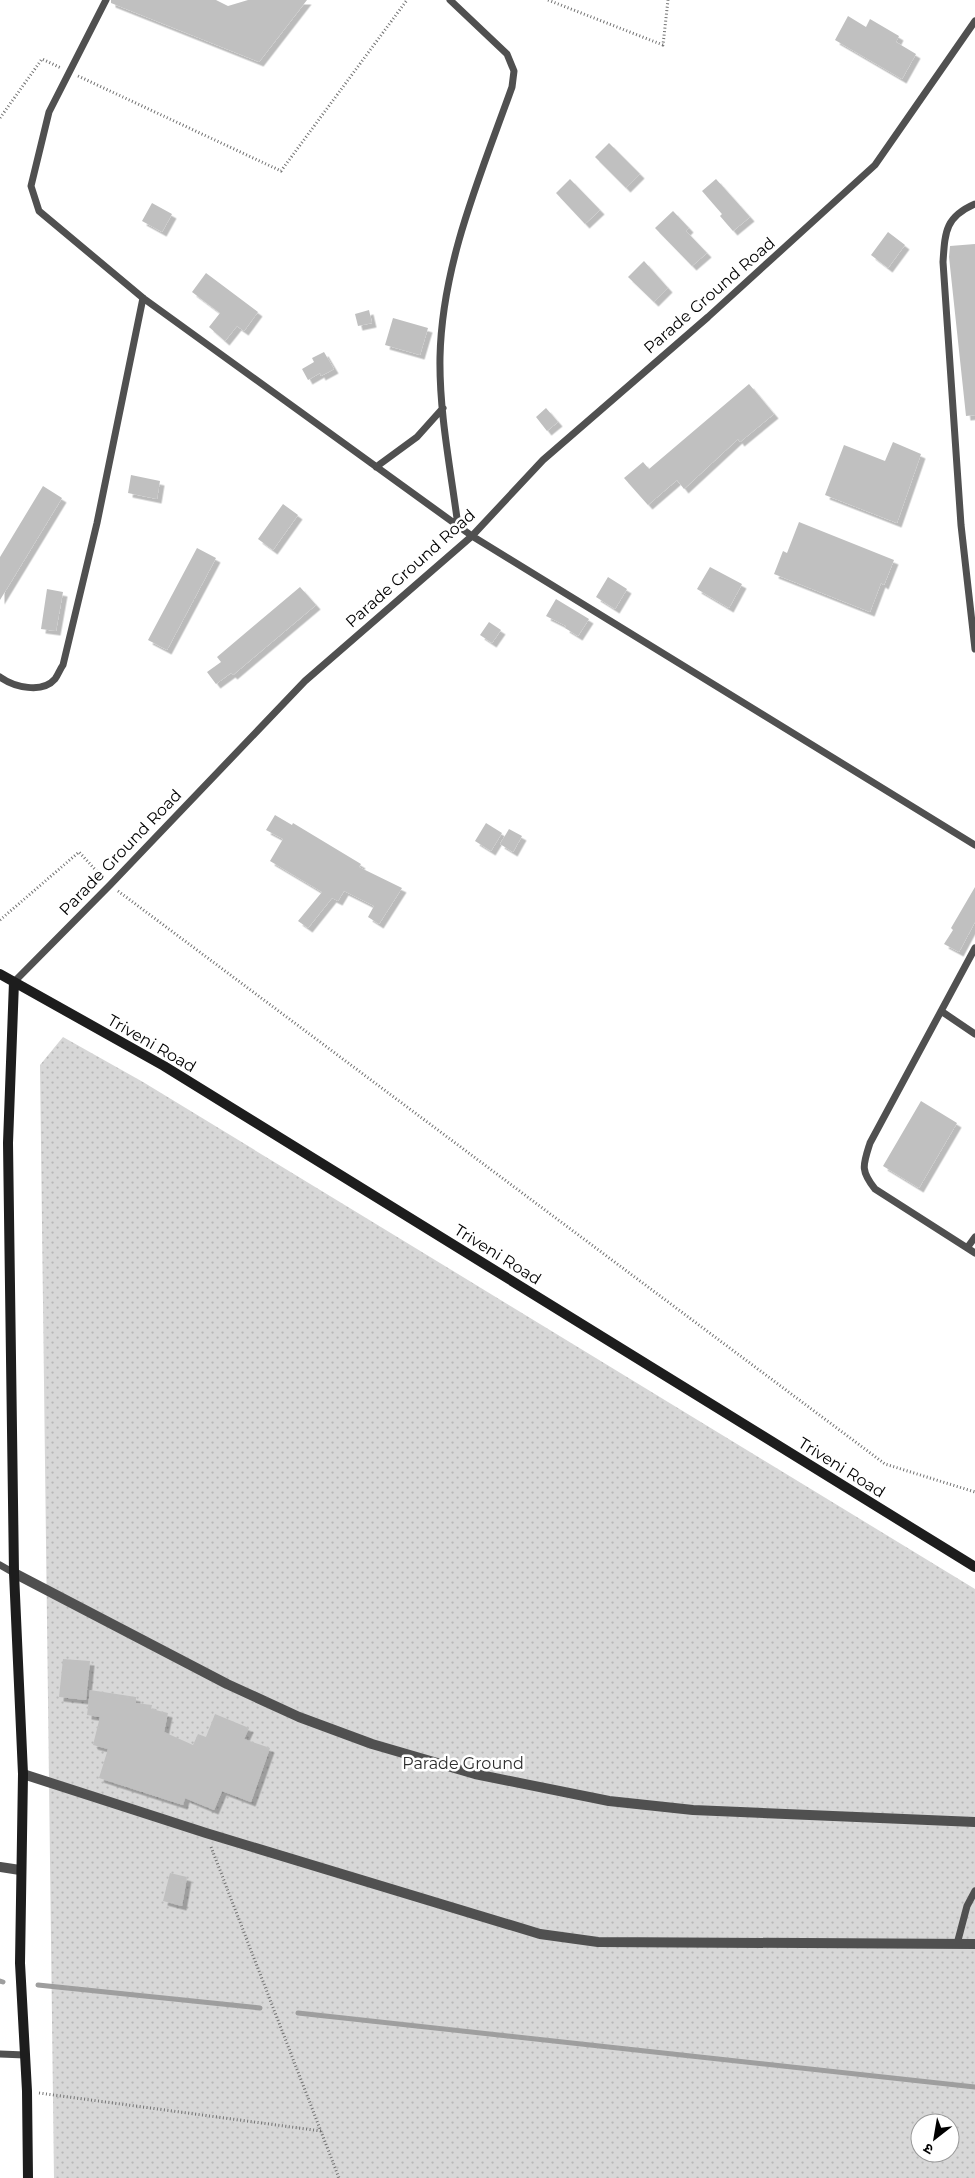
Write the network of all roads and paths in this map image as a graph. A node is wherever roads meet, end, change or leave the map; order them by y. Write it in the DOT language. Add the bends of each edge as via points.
graph roads {
  1 [pos="106,0"];
  2 [pos="408,0"];
  3 [pos="450,0"];
  4 [pos="548,0"];
  5 [pos="668,0"];
  6 [pos="975,21"];
  7 [pos="68,71"];
  8 [pos="0,118"];
  9 [pos="975,204"];
  10 [pos="144,298"];
  11 [pos="443,408"];
  12 [pos="376,466"];
  13 [pos="458,526"];
  14 [pos="472,536"];
  15 [pos="975,649"];
  16 [pos="0,677"];
  17 [pos="975,845"];
  18 [pos="110,885"];
  19 [pos="0,920"];
  20 [pos="975,948"];
  21 [pos="0,974"];
  22 [pos="14,982"];
  23 [pos="941,1011"];
  24 [pos="975,1034"];
  25 [pos="975,1237"];
  26 [pos="967,1248"];
  27 [pos="975,1253"];
  28 [pos="975,1492"];
  29 [pos="0,1565"];
  30 [pos="975,1567"];
  31 [pos="14,1573"];
  32 [pos="23,1774"];
  33 [pos="975,1822"];
  34 [pos="206,1832"];
  35 [pos="0,1867"];
  36 [pos="20,1870"];
  37 [pos="975,1891"];
  38 [pos="957,1944"];
  39 [pos="975,1944"];
  40 [pos="0,2054"];
  41 [pos="25,2055"];
  42 [pos="27,2092"];
  43 [pos="321,2131"];
  44 [pos="28,2178"];
  45 [pos="339,2178"];
  1 -- 7 [label="lane"];
  2 -- 7 [label="path" via="281,171"];
  3 -- 11 [label="lane" via="507,54 514,71 512,87 468,209 445,298 440,357"];
  4 -- 5 [label="path" via="664,44"];
  6 -- 14 [label="lane, Parade Ground Road" via="875,165 715,311 543,460"];
  7 -- 8 [label="path" via="42,59"];
  7 -- 10 [label="lane" via="49,112 31,186 39,210"];
  9 -- 15 [label="lane" via="954,216 945,232 943,262 961,525"];
  10 -- 12 [label="lane"];
  10 -- 16 [label="lane" via="98,523 63,665 54,679 43,686 30,688 8,683"];
  11 -- 12 [label="lane" via="417,437"];
  11 -- 13 [label="lane"];
  12 -- 13 [label="lane"];
  13 -- 14 [label="lane"];
  14 -- 17 [label="lane"];
  14 -- 18 [label="lane, Parade Ground Road" via="305,681"];
  18 -- 19 [label="path" via="79,852"];
  18 -- 22 [label="lane, Parade Ground Road"];
  18 -- 28 [label="path" via="885,1464"];
  20 -- 23 [label="lane"];
  21 -- 22 [label="street, Triveni Road"];
  22 -- 30 [label="street, Triveni Road" via="173,1071"];
  22 -- 31 [label="street" via="8,1143"];
  23 -- 24 [label="lane"];
  23 -- 26 [label="lane" via="870,1144 863,1165 865,1176 875,1189"];
  25 -- 26 [label="lane"];
  26 -- 27 [label="lane"];
  29 -- 31 [label="lane"];
  31 -- 32 [label="street"];
  31 -- 33 [label="street" via="227,1684 298,1717 372,1744 475,1774 609,1801 674,1808"];
  32 -- 34 [label="street"];
  32 -- 36 [label="street"];
  34 -- 38 [label="street" via="550,1936 598,1942"];
  34 -- 43 [label="path"];
  35 -- 36 [label="street"];
  36 -- 41 [label="street" via="20,1963"];
  37 -- 38 [label="lane" via="967,1906"];
  38 -- 39 [label="street"];
  40 -- 41 [label="lane"];
  41 -- 42 [label="street"];
  42 -- 43 [label="path"];
  42 -- 44 [label="street"];
  43 -- 45 [label="path"];
}
